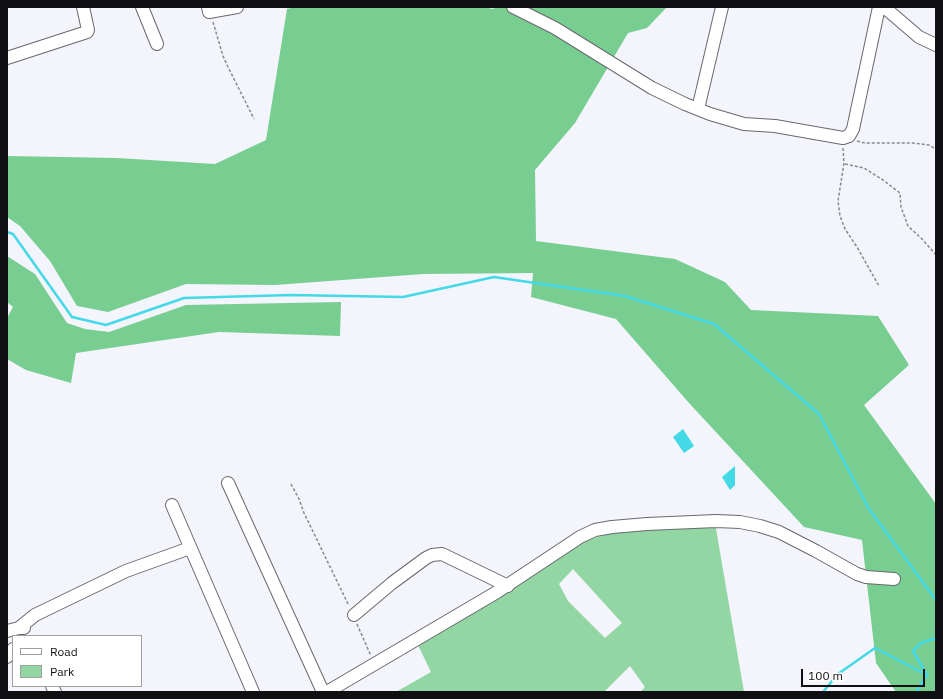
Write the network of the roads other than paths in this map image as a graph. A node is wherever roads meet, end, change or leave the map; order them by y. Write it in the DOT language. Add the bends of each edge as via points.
graph roads {
  1 [pos="83,7"];
  2 [pos="142,7"];
  3 [pos="237,7"];
  4 [pos="513,7"];
  5 [pos="722,7"];
  6 [pos="879,7"];
  7 [pos="884,7"];
  8 [pos="208,10"];
  9 [pos="157,44"];
  10 [pos="936,45"];
  11 [pos="7,58"];
  12 [pos="698,109"];
  13 [pos="228,483"];
  14 [pos="172,505"];
  15 [pos="190,548"];
  16 [pos="894,579"];
  17 [pos="508,586"];
  18 [pos="354,615"];
  19 [pos="7,631"];
  20 [pos="24,632"];
  21 [pos="253,692"];
  22 [pos="324,692"];
  23 [pos="327,692"];
  1 -- 11 [label="street" via="87,32"];
  2 -- 9 [label="street"];
  3 -- 8 [label="street"];
  4 -- 12 [label="street" via="555,28 652,88"];
  5 -- 12 [label="street"];
  6 -- 12 [label="street" via="853,129 849,136 843,138 775,126 744,124"];
  7 -- 10 [label="street" via="920,36"];
  13 -- 22 [label="street"];
  14 -- 15 [label="street"];
  15 -- 20 [label="street" via="126,571 35,615"];
  15 -- 21 [label="street"];
  16 -- 17 [label="street" via="857,574 779,532 740,522 716,521 647,524 595,530 580,536"];
  17 -- 18 [label="street" via="442,554 432,555 392,583"];
  17 -- 23 [label="street"];
  19 -- 20 [label="street"];
}
